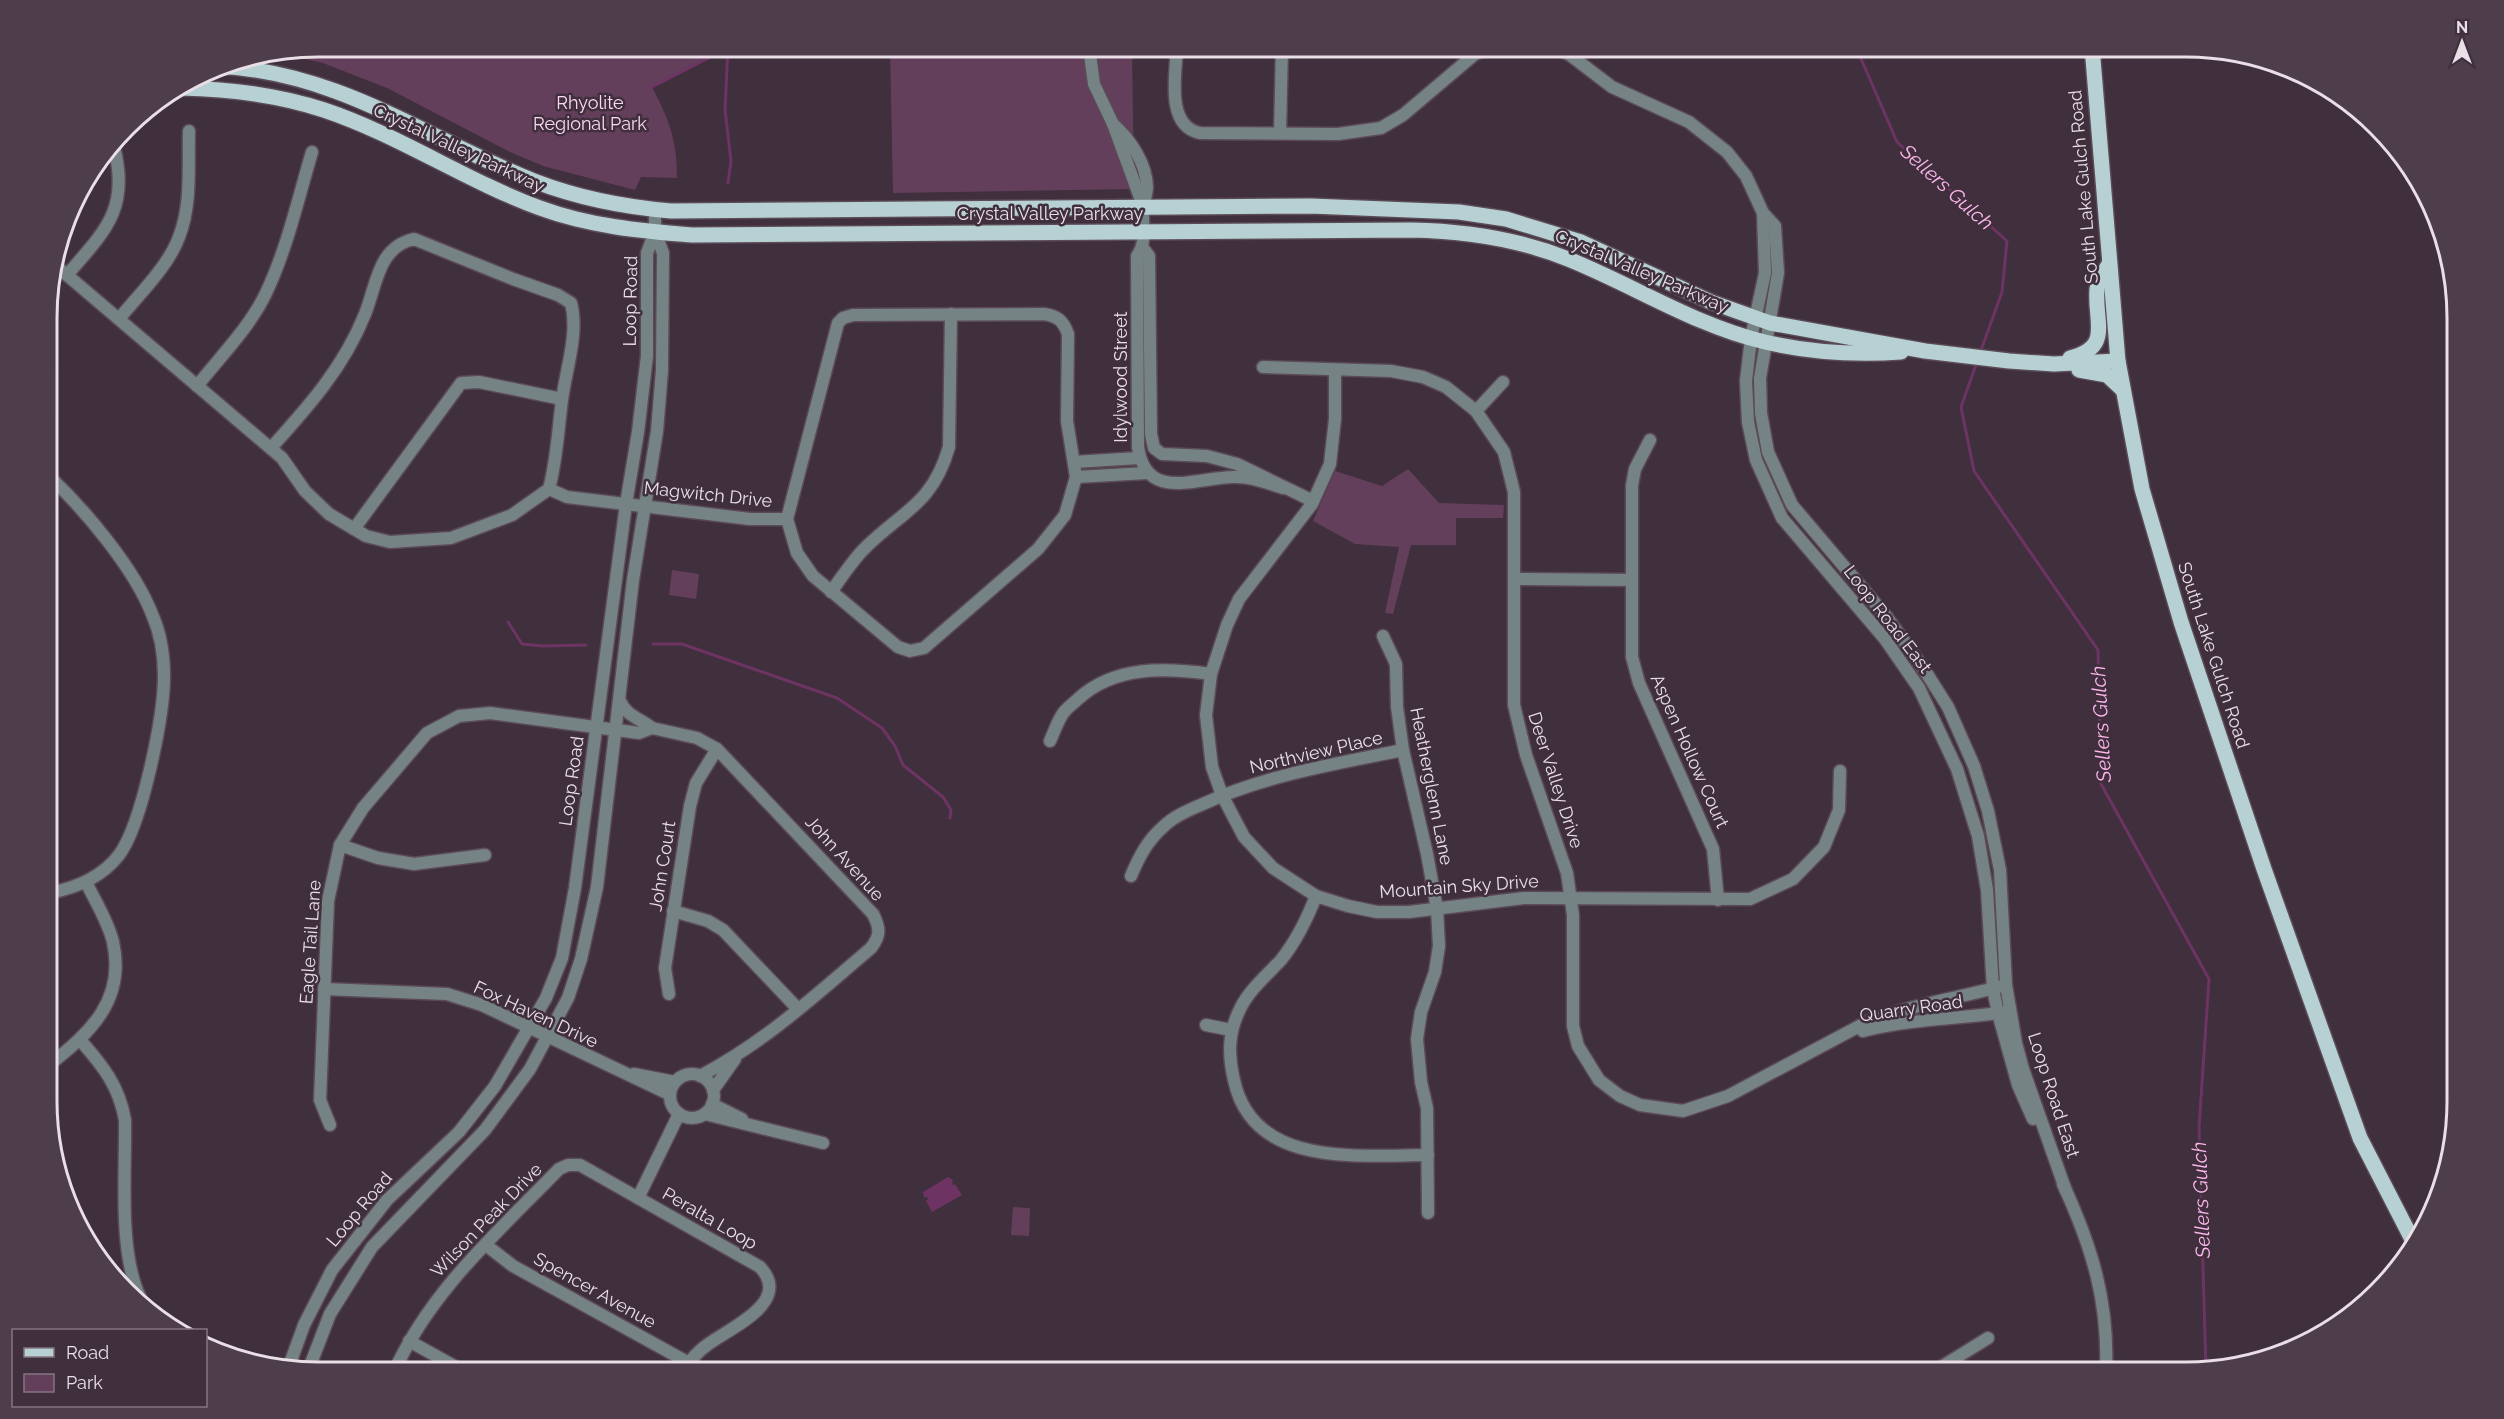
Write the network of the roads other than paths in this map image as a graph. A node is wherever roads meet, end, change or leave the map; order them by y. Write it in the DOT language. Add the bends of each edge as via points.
graph roads {
  1 [pos="1090,57"];
  2 [pos="1177,57"];
  3 [pos="1282,57"];
  4 [pos="1471,57"];
  5 [pos="1573,57"];
  6 [pos="2093,57"];
  7 [pos="241,69"];
  8 [pos="193,89"];
  9 [pos="189,131"];
  10 [pos="1280,133"];
  11 [pos="312,152"];
  12 [pos="115,154"];
  13 [pos="1143,206"];
  14 [pos="655,210"];
  15 [pos="655,232"];
  16 [pos="1143,232"];
  17 [pos="1143,248"];
  18 [pos="2109,264"];
  19 [pos="61,270"];
  20 [pos="67,275"];
  21 [pos="951,314"];
  22 [pos="119,319"];
  23 [pos="1763,321"];
  24 [pos="1758,340"];
  25 [pos="1925,351"];
  26 [pos="2118,361"];
  27 [pos="2054,364"];
  28 [pos="1263,367"];
  29 [pos="1335,371"];
  30 [pos="1503,382"];
  31 [pos="197,386"];
  32 [pos="2123,390"];
  33 [pos="562,399"];
  34 [pos="1476,411"];
  35 [pos="1650,440"];
  36 [pos="271,448"];
  37 [pos="1140,458"];
  38 [pos="1074,462"];
  39 [pos="1147,473"];
  40 [pos="1076,477"];
  41 [pos="57,486"];
  42 [pos="1284,488"];
  43 [pos="549,489"];
  44 [pos="1313,501"];
  45 [pos="626,504"];
  46 [pos="646,506"];
  47 [pos="787,519"];
  48 [pos="354,529"];
  49 [pos="1515,579"];
  50 [pos="1632,580"];
  51 [pos="831,592"];
  52 [pos="1383,636"];
  53 [pos="1211,674"];
  54 [pos="620,701"];
  55 [pos="597,727"];
  56 [pos="652,728"];
  57 [pos="616,730"];
  58 [pos="1050,741"];
  59 [pos="717,749"];
  60 [pos="1403,750"];
  61 [pos="1840,771"];
  62 [pos="1222,795"];
  63 [pos="340,844"];
  64 [pos="485,855"];
  65 [pos="1131,876"];
  66 [pos="86,882"];
  67 [pos="57,890"];
  68 [pos="1316,896"];
  69 [pos="1571,897"];
  70 [pos="1718,900"];
  71 [pos="1437,909"];
  72 [pos="673,911"];
  73 [pos="2006,985"];
  74 [pos="324,989"];
  75 [pos="1993,989"];
  76 [pos="669,994"];
  77 [pos="798,1009"];
  78 [pos="2004,1012"];
  79 [pos="1206,1025"];
  80 [pos="530,1029"];
  81 [pos="1231,1030"];
  82 [pos="1844,1036"];
  83 [pos="548,1038"];
  84 [pos="81,1041"];
  85 [pos="735,1058"];
  86 [pos="57,1059"];
  87 [pos="624,1073"];
  88 [pos="700,1076"];
  89 [pos="675,1082"];
  90 [pos="713,1090"];
  91 [pos="669,1094"];
  92 [pos="709,1109"];
  93 [pos="679,1114"];
  94 [pos="330,1125"];
  95 [pos="823,1143"];
  96 [pos="1428,1155"];
  97 [pos="638,1198"];
  98 [pos="1428,1213"];
  99 [pos="2410,1235"];
  100 [pos="486,1245"];
  101 [pos="138,1290"];
  102 [pos="1988,1338"];
  103 [pos="409,1341"];
  104 [pos="291,1360"];
  105 [pos="312,1362"];
  106 [pos="399,1362"];
  107 [pos="447,1362"];
  108 [pos="677,1362"];
  109 [pos="691,1362"];
  110 [pos="1949,1362"];
  111 [pos="2106,1362"];
  1 -- 13 [label="street, Idylwood Street" via="1094,84 1113,124 1128,138 1136,153 1147,187"];
  2 -- 10 [label="street" via="1176,104 1186,128 1200,133"];
  3 -- 10 [label="street"];
  4 -- 10 [label="street" via="1403,115 1381,128 1338,134"];
  5 -- 23 [label="street, Loop Road East" via="1612,87 1689,122 1727,152 1746,176 1763,213 1775,226 1779,248 1778,273"];
  6 -- 18 [label="main road, South Lake Gulch Road"];
  7 -- 14 [label="main road, Crystal Valley Parkway" via="282,74 334,88 534,181 578,196"];
  8 -- 15 [label="main road, Crystal Valley Parkway" via="250,93 309,105 366,127 542,209 593,223"];
  9 -- 22 [label="street" via="187,203 179,238"];
  11 -- 31 [label="street" via="266,294"];
  12 -- 20 [label="street" via="119,185 114,214"];
  13 -- 14 [label="main road, Crystal Valley Parkway"];
  13 -- 16 [label="street, Idylwood Street"];
  13 -- 23 [label="main road, Crystal Valley Parkway" via="1311,206 1482,215 1581,242 1711,302"];
  14 -- 15 [label="street"];
  15 -- 16 [label="main road, Crystal Valley Parkway"];
  15 -- 45 [label="street, Loop Road" via="647,253 646,356"];
  15 -- 46 [label="street, Loop Road" via="663,253 662,370"];
  16 -- 17 [label="street, Idylwood Street"];
  16 -- 24 [label="main road, Crystal Valley Parkway" via="1412,230 1490,237 1566,258 1704,321"];
  17 -- 37 [label="street, Idylwood Street" via="1137,256"];
  17 -- 42 [label="street, Idylwood Street" via="1149,256 1150,434 1154,447 1162,454 1207,456 1237,464"];
  18 -- 26 [label="main road, South Lake Gulch Road"];
  18 -- 27 [label="main road" via="2097,288 2099,337 2095,346 2086,354"];
  19 -- 20 [label="street"];
  20 -- 22 [label="street"];
  21 -- 38 [label="street" via="1044,314 1064,323 1068,334 1067,421"];
  21 -- 47 [label="street" via="853,315 838,323"];
  21 -- 51 [label="street" via="949,447 943,468 933,486 862,552"];
  22 -- 31 [label="street"];
  23 -- 24 [label="street, Loop Road East"];
  23 -- 25 [label="main road, Crystal Valley Parkway"];
  24 -- 25 [label="main road, Crystal Valley Parkway" via="1853,352"];
  24 -- 73 [label="street, Loop Road East" via="1761,414 1768,452 1780,483 1792,505 1886,616 1922,666 1948,707 1974,766 2000,870"];
  24 -- 75 [label="street, Loop Road East" via="1746,400 1751,441 1763,480 1782,518 1897,655 1919,688 1957,769 1978,837 1987,890"];
  25 -- 27 [label="main road, Crystal Valley Parkway"];
  26 -- 27 [label="main road, Crystal Valley Parkway"];
  26 -- 32 [label="main road, South Lake Gulch Road"];
  27 -- 32 [label="main road" via="2065,370 2098,372"];
  28 -- 29 [label="street, Deer Valley Drive"];
  29 -- 34 [label="street, Deer Valley Drive" via="1391,371 1423,377 1446,387"];
  29 -- 44 [label="street, Mountain Sky Drive" via="1330,464"];
  30 -- 34 [label="street"];
  31 -- 36 [label="street"];
  32 -- 99 [label="main road, South Lake Gulch Road" via="2142,489 2181,622 2264,869 2360,1138"];
  33 -- 36 [label="street" via="575,318 571,303 414,239 400,242 387,253 364,316 340,363 318,396"];
  33 -- 43 [label="street"];
  33 -- 48 [label="street" via="479,382 461,383"];
  34 -- 49 [label="street, Deer Valley Drive" via="1494,434 1511,471"];
  35 -- 50 [label="street, Aspen Hollow Court" via="1635,469 1632,485"];
  36 -- 48 [label="street" via="321,506"];
  37 -- 38 [label="street"];
  37 -- 39 [label="street, Idylwood Street"];
  38 -- 40 [label="street"];
  39 -- 40 [label="street"];
  39 -- 42 [label="street, Idylwood Street" via="1160,481 1176,482 1245,477"];
  40 -- 51 [label="street" via="1068,507 1053,533 924,648 910,651 898,647"];
  41 -- 66 [label="street" via="139,586 153,614 164,674 157,730 130,837 105,869"];
  42 -- 44 [label="street, Idylwood Street"];
  43 -- 45 [label="street, Magwitch Drive" via="567,496"];
  43 -- 48 [label="street" via="512,515 451,538 390,542"];
  44 -- 53 [label="street, Mountain Sky Drive" via="1239,599"];
  45 -- 46 [label="street, Magwitch Drive"];
  45 -- 55 [label="street, Loop Road"];
  46 -- 47 [label="street, Magwitch Drive" via="750,519"];
  46 -- 54 [label="street, Loop Road" via="633,580"];
  47 -- 51 [label="street" via="797,554"];
  49 -- 50 [label="street"];
  49 -- 69 [label="street, Deer Valley Drive" via="1516,718 1567,873"];
  50 -- 70 [label="street, Aspen Hollow Court" via="1631,649 1639,683 1713,849"];
  52 -- 60 [label="street, Heatherglenn Lane" via="1396,664"];
  53 -- 58 [label="street" via="1141,670 1113,679 1086,692 1062,714"];
  53 -- 62 [label="street, Mountain Sky Drive" via="1207,741"];
  54 -- 56 [label="street, John Avenue" via="630,716"];
  54 -- 57 [label="street, Loop Road"];
  55 -- 57 [label="street, Eagle Tail Lane"];
  55 -- 63 [label="street, Eagle Tail Lane" via="490,713 459,716 427,732 363,808"];
  55 -- 80 [label="street, Loop Road" via="562,958"];
  56 -- 57 [label="street, John Avenue" via="639,733"];
  56 -- 59 [label="street, John Avenue" via="697,738"];
  57 -- 83 [label="street, Loop Road" via="590,925 568,998"];
  59 -- 72 [label="street, John Court" via="693,793"];
  59 -- 77 [label="street, John Avenue" via="865,906 879,926 878,938 871,948"];
  60 -- 62 [label="street, Northview Place" via="1284,774"];
  60 -- 71 [label="street, Heatherglenn Lane"];
  61 -- 70 [label="street, Mountain Sky Drive" via="1835,824 1824,847 1810,863 1773,890 1750,899"];
  62 -- 65 [label="street, Northview Place" via="1164,826 1143,848"];
  62 -- 68 [label="street, Mountain Sky Drive" via="1244,837 1273,868"];
  63 -- 64 [label="street" via="378,858 414,864"];
  63 -- 74 [label="street, Eagle Tail Lane" via="328,901"];
  66 -- 67 [label="street"];
  66 -- 84 [label="street" via="112,941 114,976 101,1016"];
  68 -- 71 [label="street, Mountain Sky Drive" via="1377,912"];
  68 -- 81 [label="street" via="1299,935 1241,1007"];
  69 -- 70 [label="street, Mountain Sky Drive"];
  69 -- 71 [label="street, Mountain Sky Drive" via="1524,898"];
  69 -- 82 [label="street, Deer Valley Drive" via="1575,1036 1599,1080 1620,1096 1640,1106 1693,1109 1728,1096"];
  71 -- 96 [label="street, Heatherglenn Lane" via="1439,946 1417,1039 1427,1108"];
  72 -- 76 [label="street, John Court" via="665,968"];
  72 -- 77 [label="street" via="723,930"];
  73 -- 75 [label="street, Quarry Road"];
  73 -- 78 [label="street, Loop Road East"];
  74 -- 80 [label="street, Fox Haven Drive" via="447,994 482,1005"];
  74 -- 94 [label="street, Eagle Tail Lane" via="320,1100"];
  75 -- 78 [label="street, Loop Road East"];
  75 -- 82 [label="street, Quarry Road" via="1892,1013"];
  77 -- 85 [label="street, John Avenue"];
  78 -- 82 [label="street, Quarry Road" via="1881,1027"];
  78 -- 111 [label="street, Loop Road East" via="2018,1085 2095,1260 2103,1302"];
  79 -- 81 [label="street"];
  80 -- 83 [label="street, Fox Haven Drive"];
  80 -- 104 [label="street, Loop Road" via="495,1086 459,1132 387,1200 332,1270 312,1306"];
  81 -- 96 [label="street" via="1231,1065 1236,1087 1246,1109 1279,1140 1326,1155"];
  83 -- 87 [label="street, Fox Haven Drive"];
  83 -- 105 [label="street, Loop Road" via="485,1130 372,1247 330,1314"];
  84 -- 86 [label="street"];
  84 -- 101 [label="street" via="108,1072 122,1102 129,1262"];
  85 -- 88 [label="street, John Avenue"];
  85 -- 90 [label="street, John Avenue"];
  87 -- 89 [label="street, Fox Haven Drive"];
  87 -- 91 [label="street, Fox Haven Drive"];
  88 -- 89 [label="street" via="684,1075"];
  88 -- 90 [label="street"];
  89 -- 91 [label="street"];
  90 -- 92 [label="street"];
  91 -- 93 [label="street" via="673,1109"];
  92 -- 93 [label="street" via="692,1118"];
  92 -- 95 [label="street" via="764,1130"];
  93 -- 97 [label="street"];
  96 -- 98 [label="street, Heatherglenn Lane"];
  97 -- 100 [label="street, Wilson Peak Drive" via="580,1166 568,1165"];
  97 -- 109 [label="street, Peralta Loop" via="760,1267 767,1279 769,1293 764,1305 708,1344"];
  100 -- 103 [label="street, Wilson Peak Drive" via="447,1285"];
  100 -- 108 [label="street, Spencer Avenue" via="513,1266"];
  102 -- 110 [label="street"];
  103 -- 106 [label="street, Wilson Peak Drive"];
  103 -- 107 [label="street"];
}
